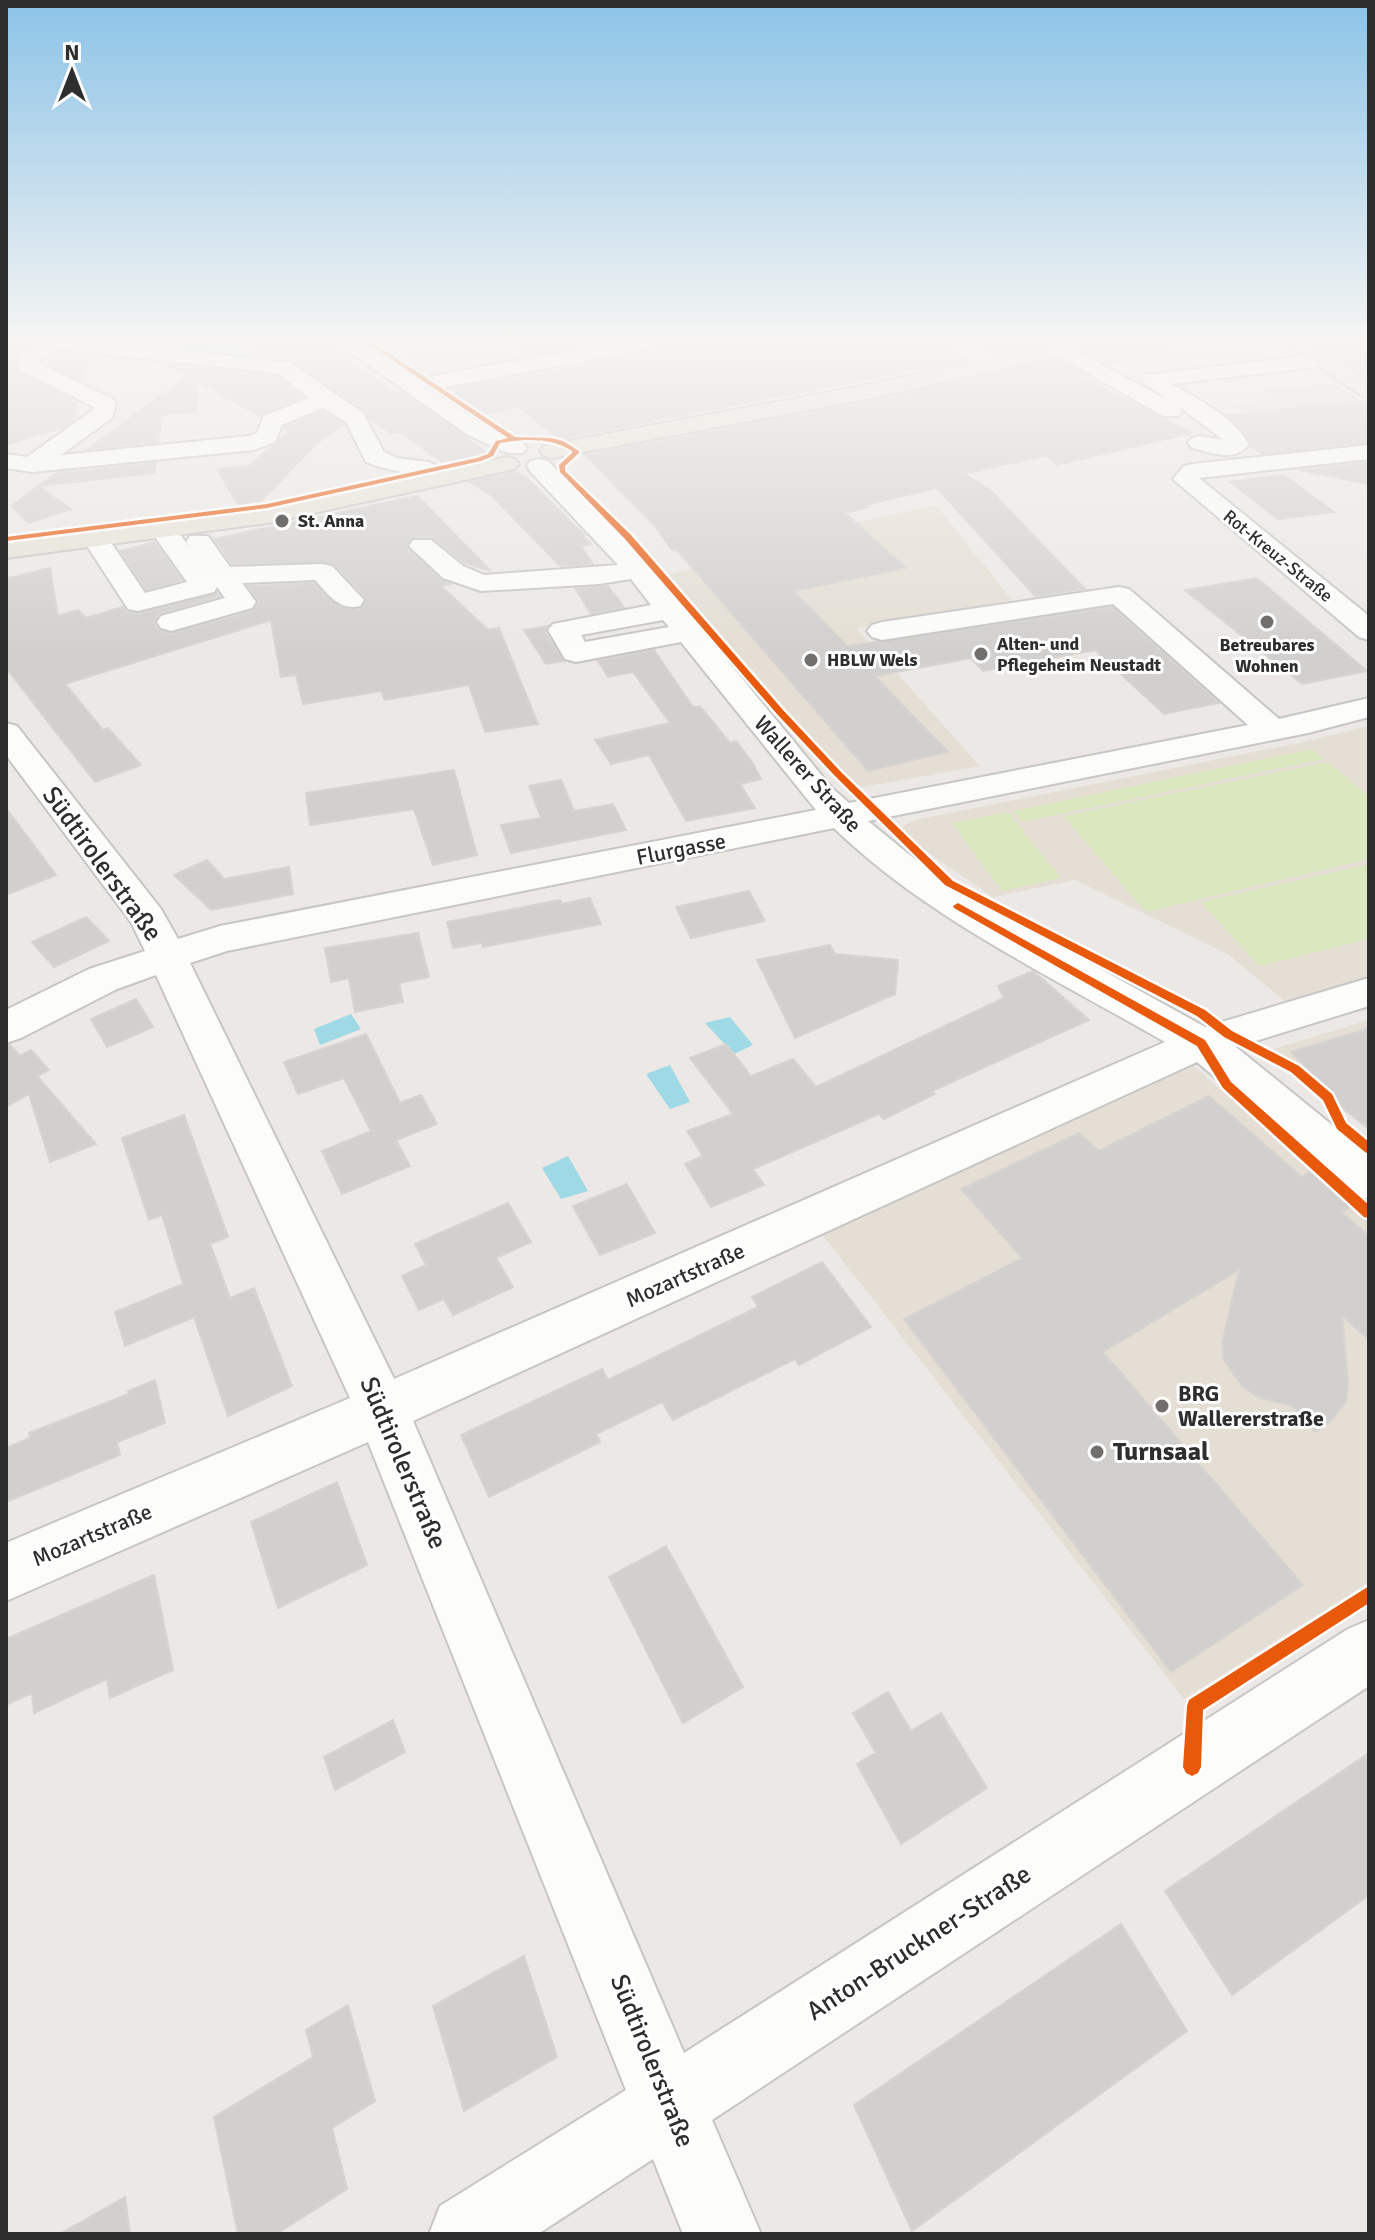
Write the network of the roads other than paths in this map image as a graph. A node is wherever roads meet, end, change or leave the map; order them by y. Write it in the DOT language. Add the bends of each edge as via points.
graph roads {
  1 [pos="63,443"];
  2 [pos="255,443"];
  3 [pos="367,443"];
  4 [pos="500,443"];
  5 [pos="602,443"];
  6 [pos="1200,443"];
  7 [pos="1236,443"];
  8 [pos="1369,452"];
  9 [pos="528,457"];
  10 [pos="6,461"];
  11 [pos="32,465"];
  12 [pos="442,478"];
  13 [pos="9,487"];
  14 [pos="175,528"];
  15 [pos="95,538"];
  16 [pos="422,546"];
  17 [pos="6,550"];
  18 [pos="638,570"];
  19 [pos="222,575"];
  20 [pos="350,600"];
  21 [pos="156,626"];
  22 [pos="882,631"];
  23 [pos="1369,631"];
  24 [pos="1369,707"];
  25 [pos="1273,730"];
  26 [pos="6,733"];
  27 [pos="843,816"];
  28 [pos="167,956"];
  29 [pos="1369,992"];
  30 [pos="6,1028"];
  31 [pos="1201,1043"];
  32 [pos="1369,1181"];
  33 [pos="382,1410"];
  34 [pos="6,1572"];
  35 [pos="1369,1650"];
  36 [pos="670,2103"];
  37 [pos="468,2234"];
  38 [pos="722,2234"];
  1 -- 11 [label="street"];
  2 -- 11 [label="street"];
  3 -- 12 [label="street" via="374,457 420,467"];
  4 -- 9 [label="street, Wallerer Straße"];
  5 -- 9 [label="main road"];
  6 -- 7 [label="street" via="1233,449"];
  8 -- 23 [label="street, Rot-Kreuz-Straße" via="1193,471 1185,479"];
  9 -- 12 [label="main road"];
  9 -- 18 [label="street, Wallerer Straße"];
  10 -- 11 [label="street"];
  11 -- 13 [label="street"];
  12 -- 14 [label="main road" via="282,513"];
  14 -- 15 [label="main road"];
  14 -- 15 [label="street" via="204,586 138,603"];
  14 -- 19 [label="street"];
  15 -- 17 [label="main road"];
  16 -- 18 [label="street" via="453,572 481,583"];
  18 -- 27 [label="street, Wallerer Straße" via="820,795"];
  19 -- 20 [label="street" via="322,572"];
  19 -- 21 [label="street" via="242,602"];
  22 -- 25 [label="street" via="1119,595"];
  24 -- 25 [label="street, Flurgasse"];
  25 -- 27 [label="street, Flurgasse"];
  26 -- 28 [label="street, Südtirolerstraße" via="148,918"];
  27 -- 28 [label="street, Flurgasse" via="220,939"];
  27 -- 31 [label="street, Wallerer Straße" via="919,881 958,906"];
  28 -- 30 [label="street, Flurgasse" via="103,979"];
  28 -- 33 [label="street, Südtirolerstraße"];
  29 -- 31 [label="street, Mozartstraße"];
  31 -- 32 [label="street, Wallerer Straße"];
  31 -- 33 [label="street, Mozartstraße"];
  33 -- 34 [label="street, Mozartstraße"];
  33 -- 36 [label="street, Südtirolerstraße"];
  35 -- 36 [label="street, Anton-Bruckner-Straße"];
  36 -- 37 [label="street, Anton-Bruckner-Straße"];
  36 -- 38 [label="street, Südtirolerstraße"];
}
